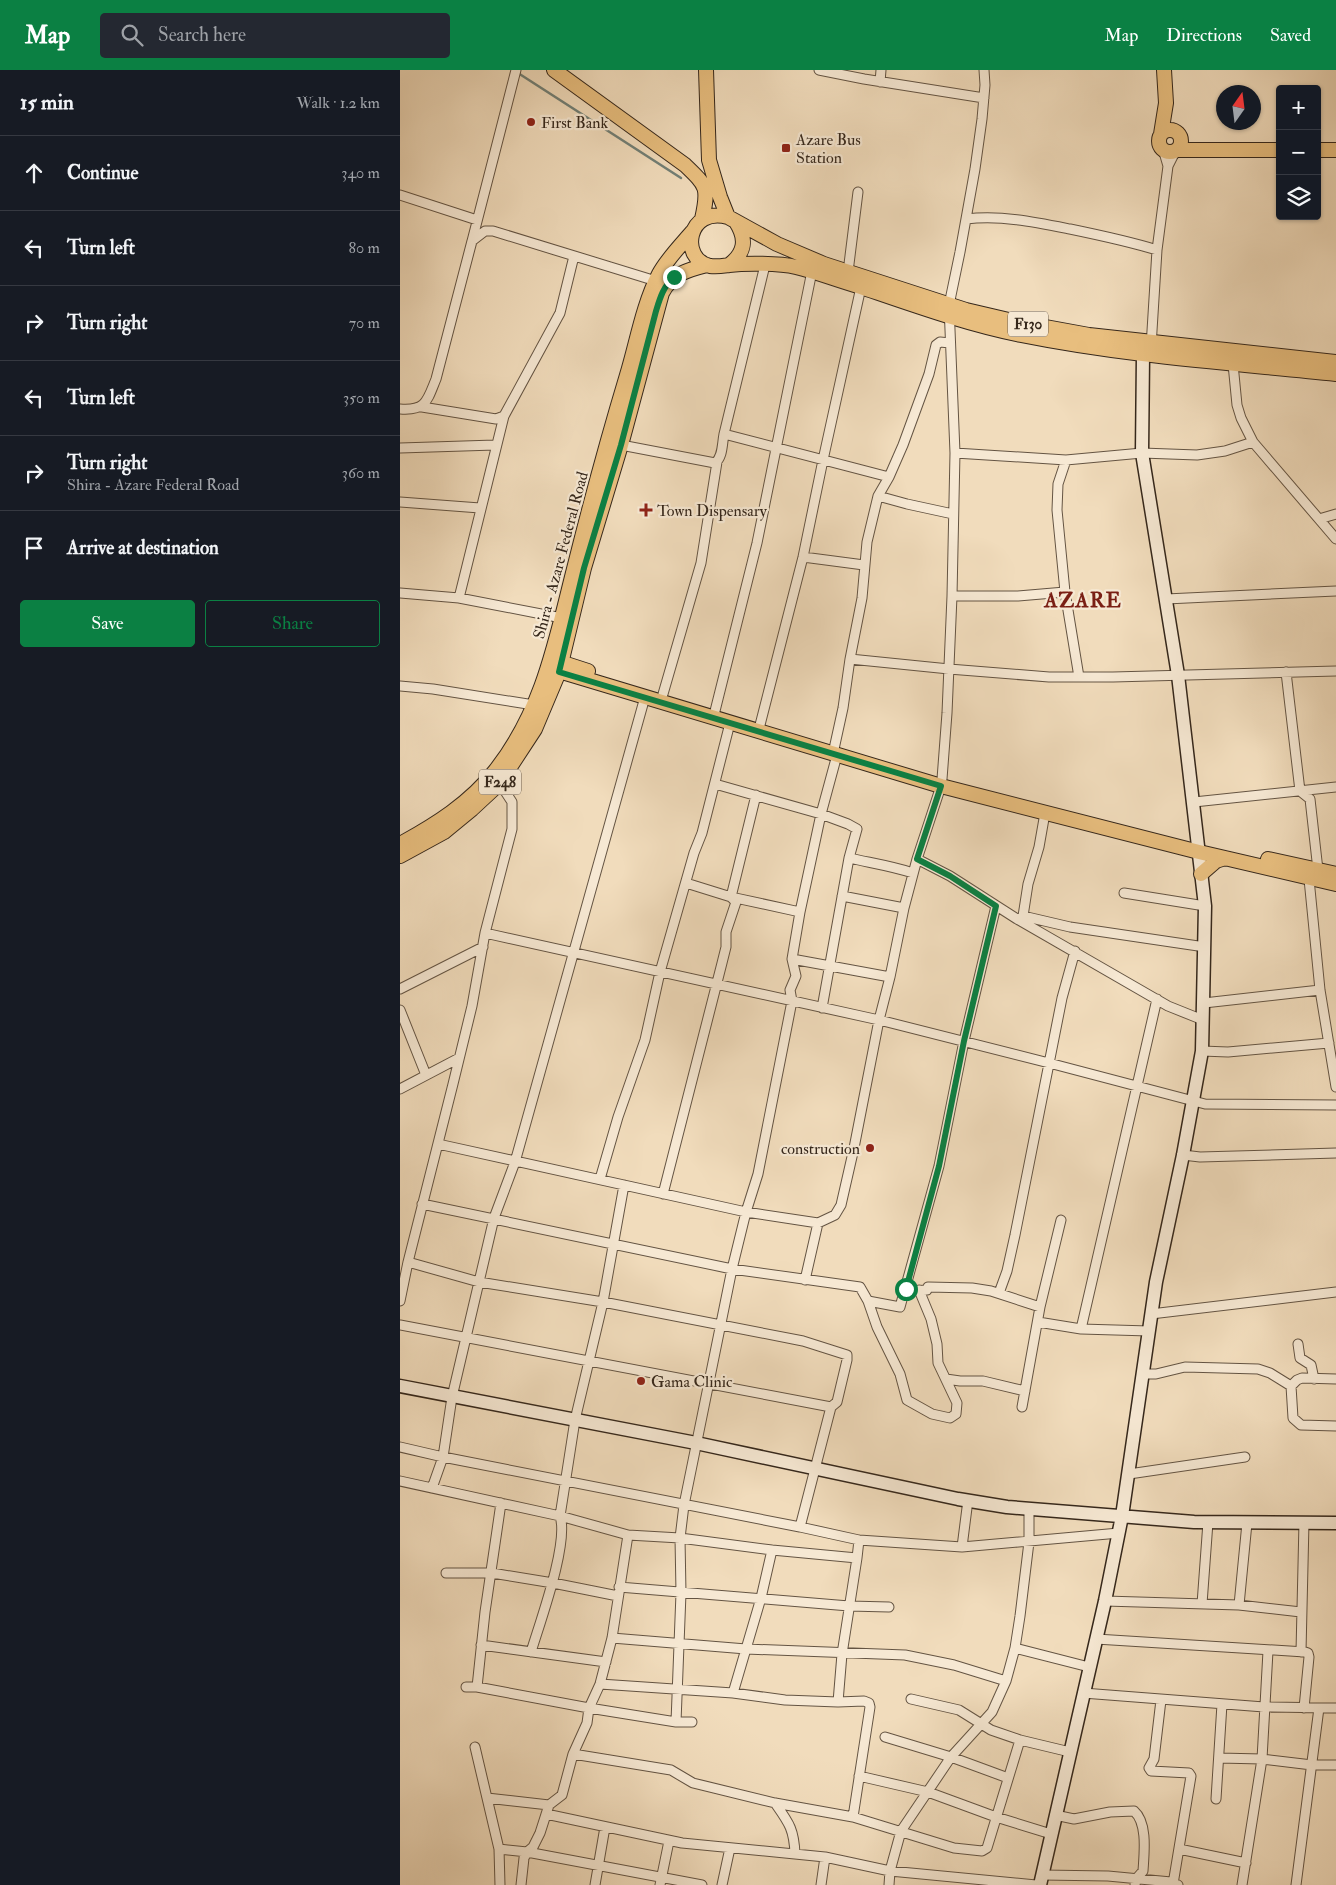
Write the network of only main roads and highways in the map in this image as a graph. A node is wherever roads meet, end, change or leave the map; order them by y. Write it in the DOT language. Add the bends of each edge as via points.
graph roads {
  1 [pos="554,70"];
  2 [pos="706,70"];
  3 [pos="1164,70"];
  4 [pos="1171,133"];
  5 [pos="1206,149"];
  6 [pos="1172,150"];
  7 [pos="1276,150"];
  8 [pos="1321,150"];
  9 [pos="1336,150"];
  10 [pos="702,219"];
  11 [pos="732,219"];
  12 [pos="692,232"];
  13 [pos="707,265"];
  14 [pos="729,265"];
  15 [pos="949,310"];
  16 [pos="1148,351"];
  17 [pos="1336,362"];
  18 [pos="1336,374"];
  19 [pos="629,388"];
  20 [pos="567,640"];
  21 [pos="555,666"];
  22 [pos="586,674"];
  23 [pos="551,695"];
  24 [pos="836,752"];
  25 [pos="497,778"];
  26 [pos="942,783"];
  27 [pos="400,844"];
  28 [pos="1199,848"];
  29 [pos="400,856"];
  30 [pos="1225,858"];
  31 [pos="1201,874"];
  32 [pos="1314,874"];
  33 [pos="1336,874"];
  34 [pos="1336,884"];
  35 [pos="400,1386"];
  36 [pos="1122,1516"];
  37 [pos="1336,1523"];
  38 [pos="1039,1882"];
  1 -- 10 [label="main road" via="701,180 706,196"];
  2 -- 11 [label="main road" via="709,160 720,197"];
  3 -- 4 [label="main road"];
  4 -- 5 [label="main road"];
  4 -- 6 [label="main road" via="1182,143"];
  4 -- 6 [label="main road" via="1159,138 1160,145"];
  5 -- 6 [label="main road"];
  5 -- 7 [label="main road"];
  8 -- 9 [label="main road"];
  10 -- 11 [label="main road" via="720,214"];
  10 -- 12 [label="main road"];
  11 -- 14 [label="main road" via="742,230 744,240 740,255"];
  11 -- 15 [label="main road, F130" via="777,244 824,264"];
  12 -- 13 [label="main road" via="693,252"];
  12 -- 19 [label="main road, Shira - Azare Federal Road / F248" via="656,281"];
  13 -- 14 [label="main road, F130"];
  13 -- 19 [label="main road, Shira - Azare Federal Road / F248" via="684,271 667,283"];
  14 -- 15 [label="main road, F130" via="794,266 861,288"];
  15 -- 16 [label="main road, F130" via="1019,335"];
  16 -- 17 [label="main road, F130"];
  16 -- 18 [label="main road, F130" via="1233,364"];
  16 -- 28 [label="main road" via="1142,453 1178,675"];
  19 -- 20 [label="main road, Shira - Azare Federal Road / F248" via="621,445 584,568"];
  19 -- 21 [label="main road, Shira - Azare Federal Road / F248" via="562,618"];
  20 -- 21 [label="main road, Shira - Azare Federal Road / F248"];
  20 -- 22 [label="main road" via="571,656"];
  21 -- 22 [label="main road"];
  21 -- 23 [label="main road, Shira - Azare Federal Road / F248"];
  21 -- 25 [label="main road, Shira - Azare Federal Road / F248"];
  22 -- 23 [label="main road"];
  22 -- 24 [label="main road" via="663,694"];
  22 -- 24 [label="main road" via="645,697"];
  23 -- 25 [label="main road, Shira - Azare Federal Road / F248" via="535,729"];
  24 -- 26 [label="main road"];
  25 -- 27 [label="main road, Shira - Azare Federal Road / F248" via="438,823"];
  25 -- 29 [label="main road, Shira - Azare Federal Road / F248" via="460,820"];
  26 -- 28 [label="main road"];
  26 -- 28 [label="main road" via="1045,813"];
  28 -- 30 [label="main road"];
  28 -- 31 [label="main road"];
  28 -- 32 [label="main road"];
  30 -- 31 [label="main road"];
  30 -- 32 [label="main road"];
  31 -- 36 [label="main road" via="1206,906 1202,1051 1156,1282"];
  32 -- 33 [label="main road"];
  32 -- 34 [label="main road"];
  35 -- 36 [label="main road" via="968,1500"];
  36 -- 37 [label="main road" via="1208,1522"];
  36 -- 38 [label="main road"];
}
